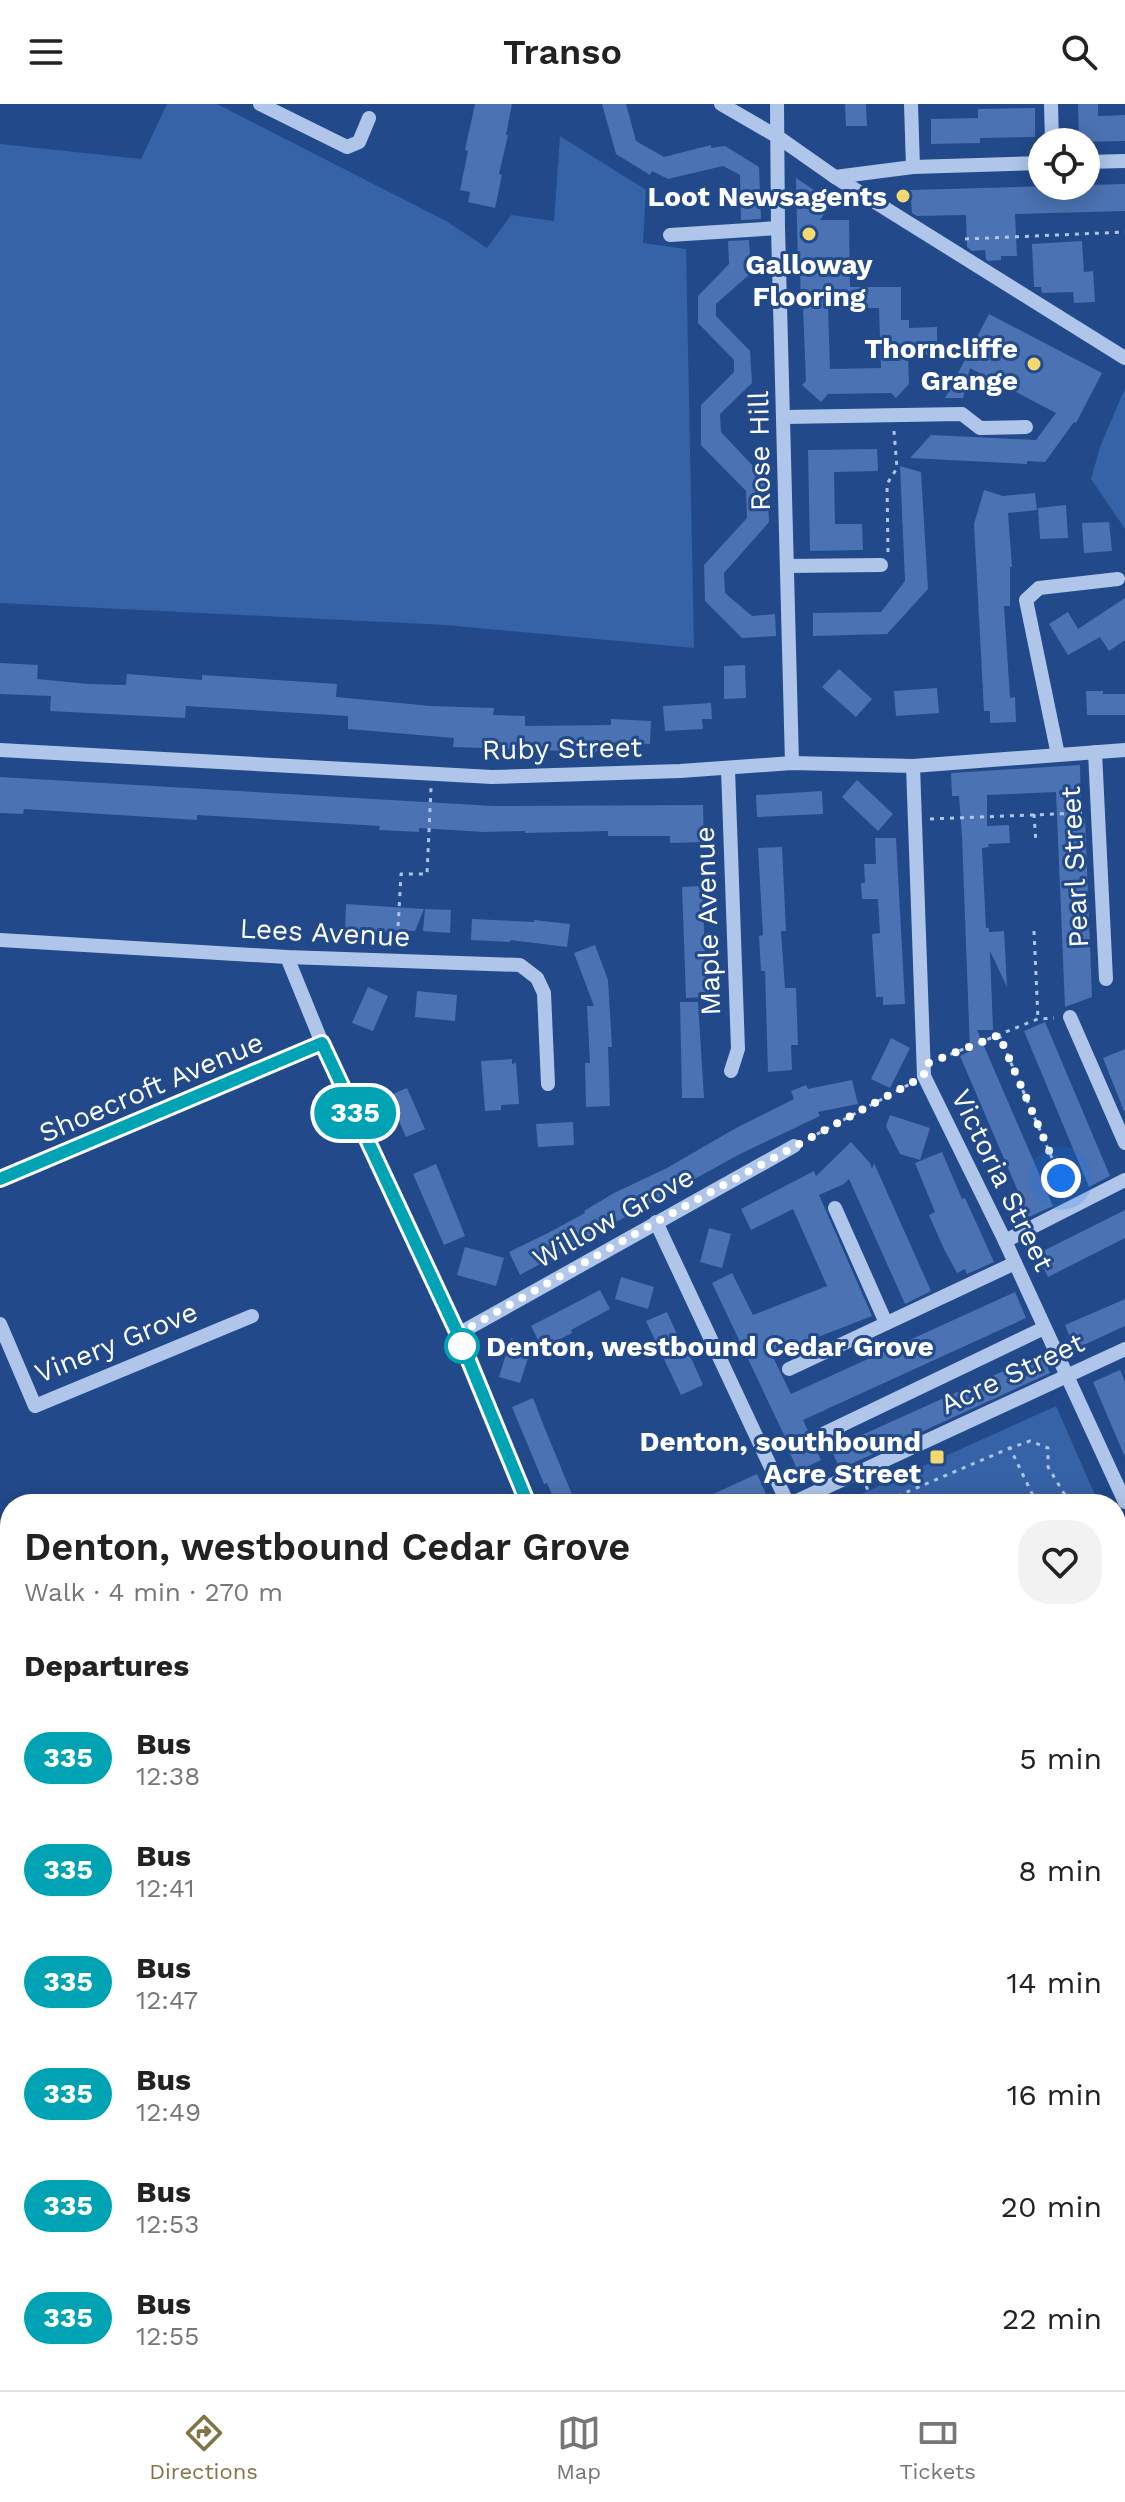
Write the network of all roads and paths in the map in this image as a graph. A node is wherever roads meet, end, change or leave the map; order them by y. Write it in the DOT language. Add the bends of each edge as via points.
graph roads {
  1 [pos="260,104"];
  2 [pos="721,104"];
  3 [pos="777,104"];
  4 [pos="911,104"];
  5 [pos="1051,104"];
  6 [pos="369,118"];
  7 [pos="1052,128"];
  8 [pos="778,137"];
  9 [pos="1125,161"];
  10 [pos="1100,162"];
  11 [pos="1028,163"];
  12 [pos="913,167"];
  13 [pos="835,177"];
  14 [pos="778,228"];
  15 [pos="1125,232"];
  16 [pos="670,235"];
  17 [pos="935,240"];
  18 [pos="1125,358"];
  19 [pos="894,415"];
  20 [pos="784,417"];
  21 [pos="1026,427"];
  22 [pos="881,565"];
  23 [pos="787,566"];
  24 [pos="1118,579"];
  25 [pos="0,750"];
  26 [pos="1125,750"];
  27 [pos="1095,752"];
  28 [pos="1058,755"];
  29 [pos="792,763"];
  30 [pos="913,766"];
  31 [pos="728,769"];
  32 [pos="432,774"];
  33 [pos="1098,812"];
  34 [pos="1034,814"];
  35 [pos="915,819"];
  36 [pos="1036,843"];
  37 [pos="1034,931"];
  38 [pos="0,940"];
  39 [pos="287,957"];
  40 [pos="397,962"];
  41 [pos="1106,979"];
  42 [pos="1070,1017"];
  43 [pos="1038,1019"];
  44 [pos="999,1035"];
  45 [pos="322,1043"];
  46 [pos="924,1070"];
  47 [pos="731,1071"];
  48 [pos="548,1084"];
  49 [pos="1125,1143"];
  50 [pos="794,1146"];
  51 [pos="0,1179"];
  52 [pos="1125,1180"];
  53 [pos="1073,1207"];
  54 [pos="835,1208"];
  55 [pos="656,1222"];
  56 [pos="1005,1241"];
  57 [pos="1015,1263"];
  58 [pos="252,1316"];
  59 [pos="886,1323"];
  60 [pos="0,1324"];
  61 [pos="1044,1328"];
  62 [pos="458,1334"];
  63 [pos="1125,1349"];
  64 [pos="789,1369"];
  65 [pos="1067,1376"];
  66 [pos="825,1433"];
  67 [pos="1010,1448"];
  68 [pos="524,1494"];
  69 [pos="784,1494"];
  70 [pos="811,1494"];
  71 [pos="902,1494"];
  72 [pos="1032,1494"];
  73 [pos="1064,1494"];
  74 [pos="1121,1494"];
  1 -- 6 [label="street" via="347,147 359,142"];
  2 -- 8 [label="street"];
  3 -- 8 [label="street, Rose Hill"];
  4 -- 12 [label="street"];
  5 -- 7 [label="street"];
  8 -- 13 [label="street"];
  8 -- 14 [label="street, Rose Hill"];
  9 -- 10 [label="street"];
  11 -- 12 [label="street"];
  12 -- 13 [label="street"];
  13 -- 17 [label="street"];
  14 -- 16 [label="street"];
  14 -- 20 [label="street, Rose Hill"];
  15 -- 17 [label="path"];
  17 -- 18 [label="street"];
  19 -- 20 [label="street"];
  19 -- 21 [label="street" via="962,414 980,428"];
  19 -- 22 [label="path" via="897,468 887,484 888,554"];
  20 -- 23 [label="street, Rose Hill"];
  22 -- 23 [label="street"];
  23 -- 29 [label="street, Rose Hill"];
  24 -- 28 [label="street" via="1039,588 1026,600"];
  25 -- 32 [label="street, Ruby Street"];
  26 -- 27 [label="street, Ruby Street"];
  27 -- 28 [label="street, Ruby Street"];
  27 -- 33 [label="street, Pearl Street"];
  28 -- 30 [label="street, Ruby Street"];
  29 -- 30 [label="street, Ruby Street"];
  29 -- 31 [label="street, Ruby Street"];
  30 -- 35 [label="street, Victoria Street"];
  31 -- 32 [label="street, Ruby Street" via="492,777"];
  31 -- 47 [label="street, Maple Avenue" via="738,1049"];
  32 -- 40 [label="path" via="427,874 401,874"];
  33 -- 34 [label="path"];
  33 -- 41 [label="street, Pearl Street"];
  34 -- 35 [label="path"];
  34 -- 36 [label="path"];
  35 -- 46 [label="street, Victoria Street"];
  37 -- 43 [label="path"];
  38 -- 39 [label="street, Lees Avenue"];
  39 -- 40 [label="street, Lees Avenue"];
  39 -- 45 [label="street"];
  40 -- 48 [label="street, Lees Avenue" via="520,965 537,978 544,993"];
  42 -- 43 [label="path"];
  42 -- 49 [label="street"];
  43 -- 44 [label="path"];
  44 -- 46 [label="path"];
  44 -- 53 [label="path"];
  45 -- 51 [label="street, Shoecroft Avenue"];
  45 -- 62 [label="street"];
  46 -- 50 [label="path"];
  46 -- 56 [label="street, Victoria Street"];
  50 -- 55 [label="street, Willow Grove"];
  52 -- 53 [label="street"];
  53 -- 56 [label="street"];
  54 -- 59 [label="street"];
  55 -- 62 [label="street, Willow Grove"];
  55 -- 69 [label="street"];
  56 -- 57 [label="street, Victoria Street"];
  57 -- 59 [label="street"];
  57 -- 61 [label="street, Victoria Street"];
  58 -- 60 [label="street, Vinery Grove" via="35,1406"];
  59 -- 64 [label="street"];
  61 -- 65 [label="street, Victoria Street"];
  61 -- 66 [label="street"];
  62 -- 68 [label="street"];
  63 -- 65 [label="street, Acre Street"];
  65 -- 70 [label="street, Acre Street"];
  65 -- 74 [label="street, Victoria Street"];
  67 -- 71 [label="path"];
  67 -- 72 [label="path"];
  67 -- 73 [label="path" via="1030,1441 1048,1448 1048,1467"];
}
